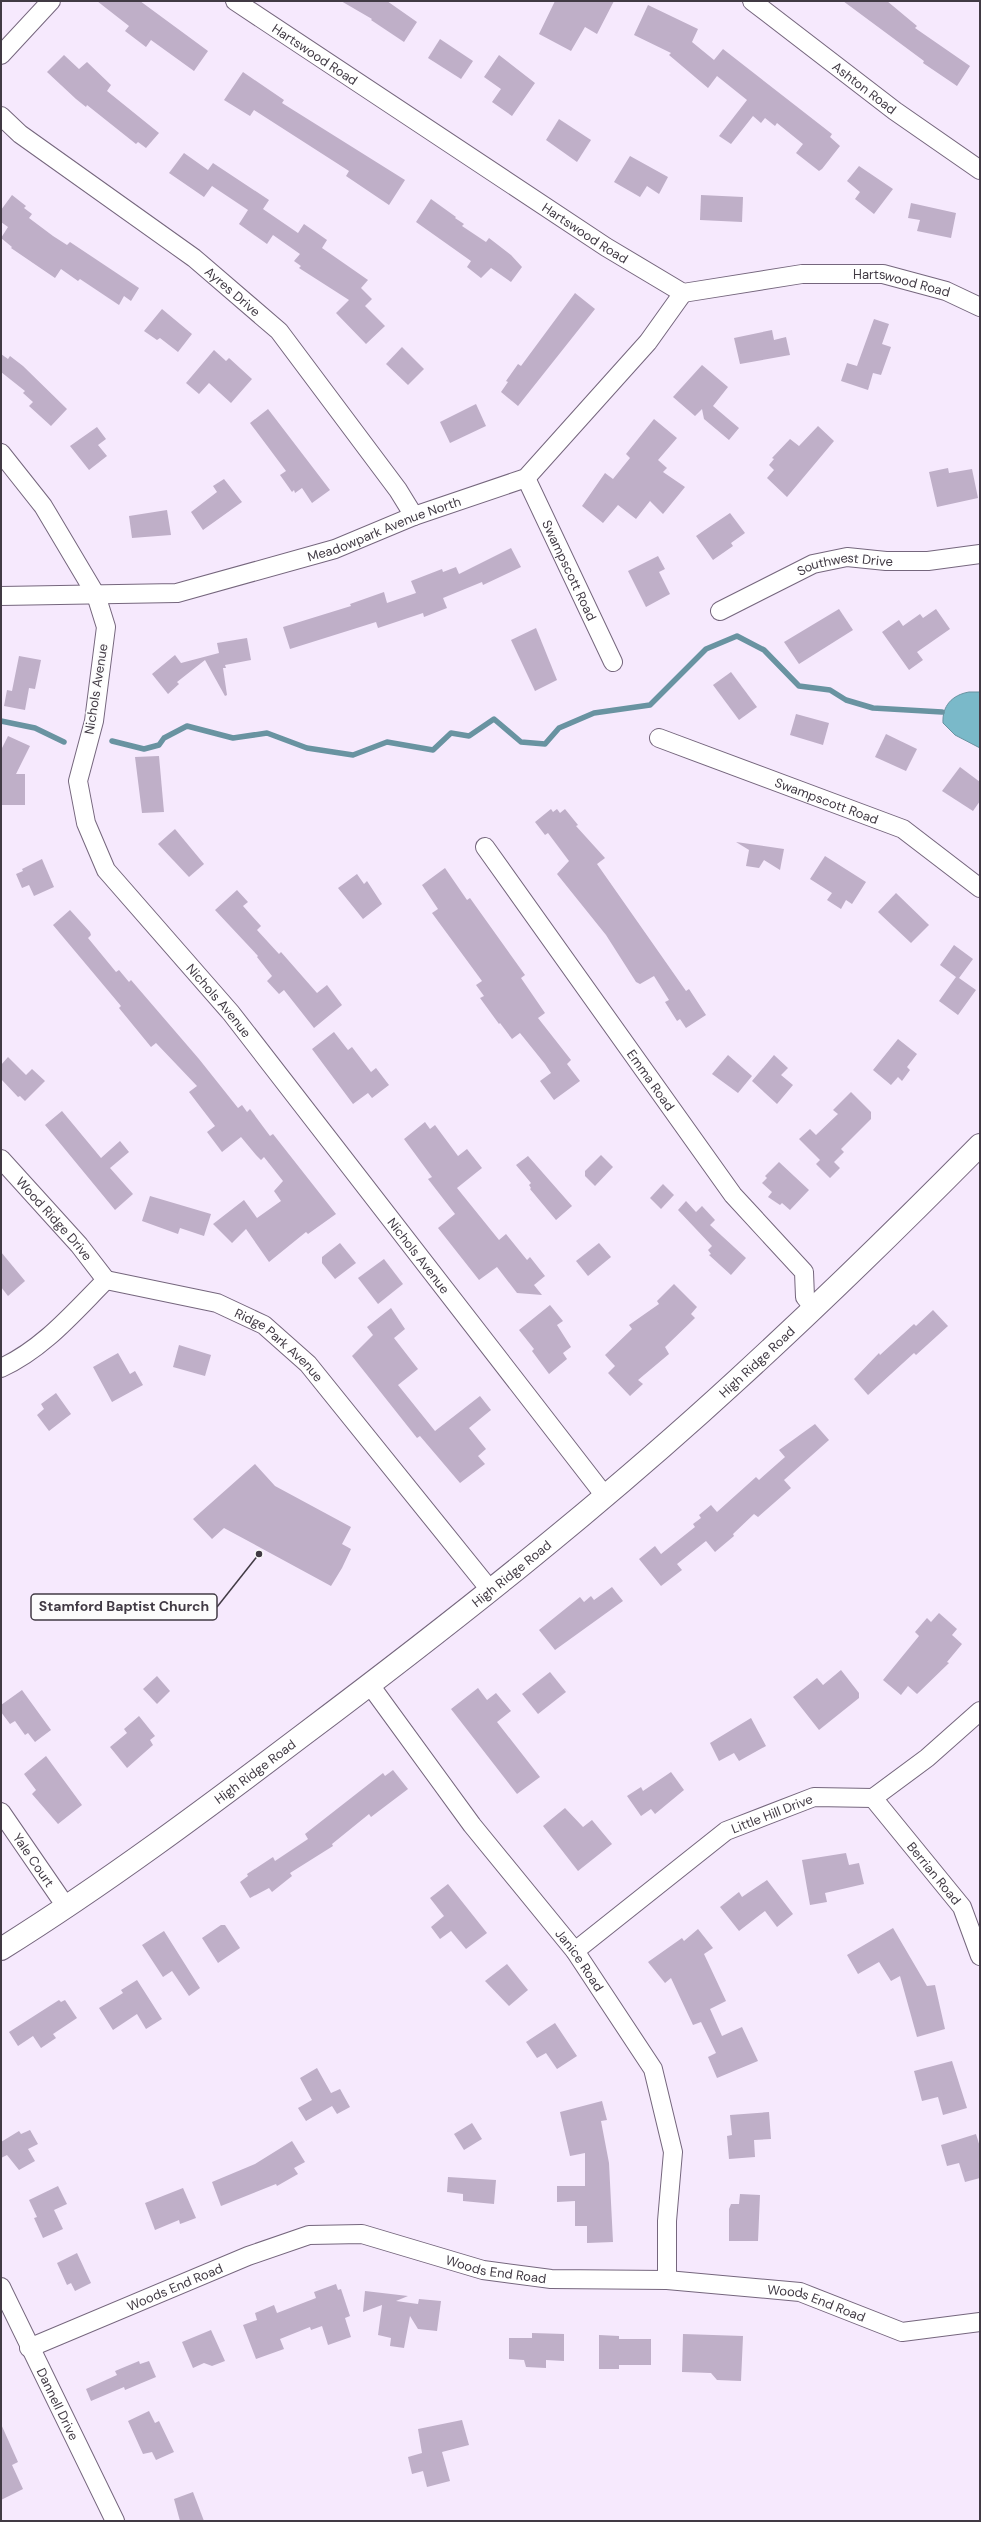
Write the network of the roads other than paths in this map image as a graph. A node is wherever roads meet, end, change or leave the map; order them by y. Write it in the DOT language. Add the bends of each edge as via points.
graph roads {
  1 [pos="51,1"];
  2 [pos="235,1"];
  3 [pos="752,1"];
  4 [pos="1,56"];
  5 [pos="1,116"];
  6 [pos="980,170"];
  7 [pos="683,293"];
  8 [pos="980,307"];
  9 [pos="1,453"];
  10 [pos="526,478"];
  11 [pos="414,516"];
  12 [pos="980,554"];
  13 [pos="96,595"];
  14 [pos="1,596"];
  15 [pos="720,611"];
  16 [pos="613,662"];
  17 [pos="660,738"];
  18 [pos="485,847"];
  19 [pos="980,888"];
  20 [pos="980,1145"];
  21 [pos="1,1159"];
  22 [pos="106,1280"];
  23 [pos="814,1308"];
  24 [pos="1,1368"];
  25 [pos="604,1496"];
  26 [pos="491,1590"];
  27 [pos="370,1685"];
  28 [pos="980,1711"];
  29 [pos="873,1798"];
  30 [pos="1,1812"];
  31 [pos="67,1908"];
  32 [pos="1,1949"];
  33 [pos="575,1951"];
  34 [pos="979,1952"];
  35 [pos="667,2280"];
  36 [pos="1,2287"];
  37 [pos="980,2322"];
  38 [pos="29,2348"];
  39 [pos="115,2521"];
  1 -- 4 [label="street"];
  2 -- 7 [label="street, Hartswood Road" via="606,248"];
  3 -- 6 [label="street, Ashton Road" via="896,112"];
  5 -- 11 [label="street, Ayres Drive" via="20,134 194,258 279,331 398,490"];
  7 -- 8 [label="street, Hartswood Road" via="802,274 883,274 946,291"];
  7 -- 10 [label="street, Meadowpark Avenue North" via="648,342"];
  9 -- 13 [label="street, Nichols Avenue" via="43,506"];
  10 -- 11 [label="street, Meadowpark Avenue North"];
  10 -- 16 [label="street, Swampscott Road"];
  11 -- 13 [label="street, Meadowpark Avenue North" via="335,549 177,593"];
  12 -- 15 [label="street, Southwest Drive" via="928,562 886,561 847,556 813,564"];
  13 -- 14 [label="street, Meadowpark Avenue North"];
  13 -- 25 [label="street, Nichols Avenue" via="106,627 94,721 78,781 86,823 106,870 231,1013"];
  17 -- 19 [label="street, Swampscott Road" via="903,829"];
  18 -- 23 [label="street, Emma Road" via="733,1195 804,1272 805,1296"];
  20 -- 23 [label="main road, High Ridge Road"];
  21 -- 22 [label="street, Wood Ridge Drive" via="79,1245"];
  22 -- 24 [label="street" via="58,1329"];
  22 -- 26 [label="street, Ridge Park Avenue" via="217,1303 264,1325 308,1364"];
  23 -- 25 [label="main road, High Ridge Road" via="737,1381"];
  25 -- 26 [label="main road, High Ridge Road"];
  26 -- 27 [label="main road, High Ridge Road"];
  27 -- 31 [label="main road, High Ridge Road"];
  27 -- 33 [label="street, Janice Road" via="472,1825"];
  28 -- 29 [label="street" via="928,1758"];
  29 -- 33 [label="street, Little Hill Drive" via="814,1797 726,1831"];
  29 -- 34 [label="street, Berrian Road" via="962,1907"];
  30 -- 31 [label="street, Yale Court"];
  31 -- 32 [label="main road, High Ridge Road"];
  33 -- 35 [label="street, Janice Road" via="653,2069 673,2152 667,2221"];
  35 -- 37 [label="street, Woods End Road" via="800,2292 902,2332"];
  35 -- 38 [label="street, Woods End Road" via="551,2279 483,2270 362,2234 309,2235 248,2256"];
  36 -- 38 [label="street, Dannell Drive"];
  38 -- 39 [label="street, Dannell Drive"];
}
